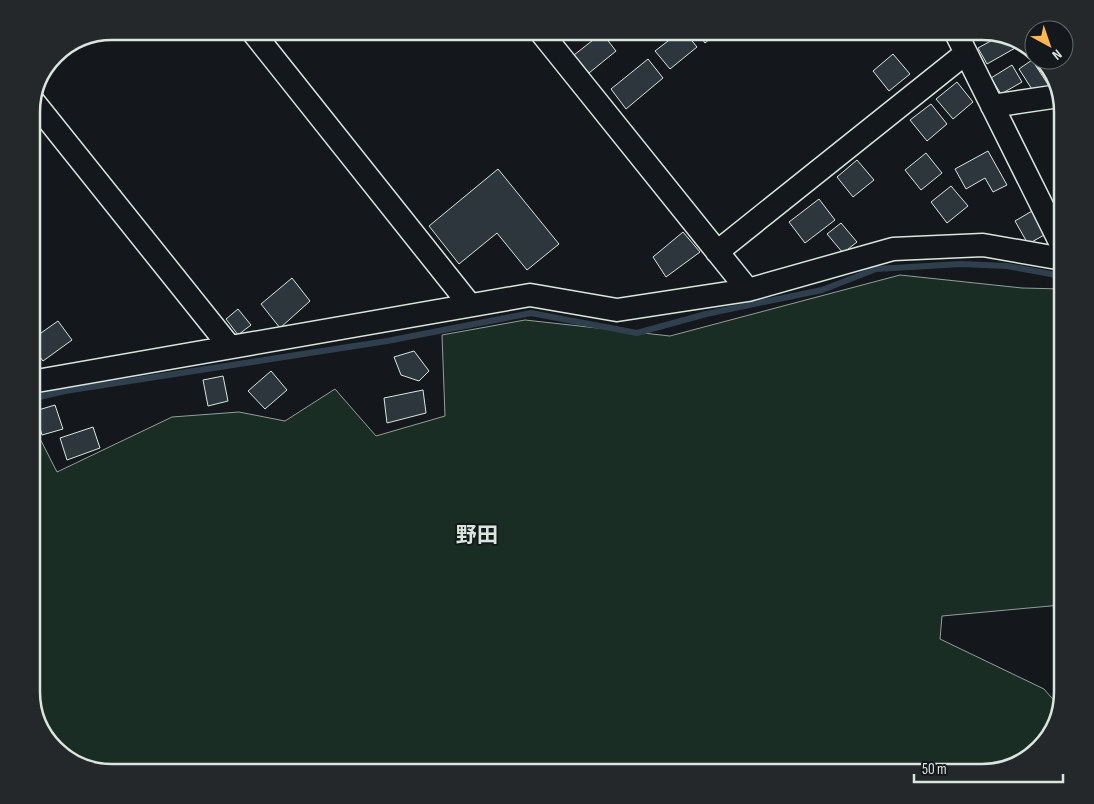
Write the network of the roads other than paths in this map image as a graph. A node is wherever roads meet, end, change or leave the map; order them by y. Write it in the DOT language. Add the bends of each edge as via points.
graph roads {
  1 [pos="259,40"];
  2 [pos="547,40"];
  3 [pos="960,40"];
  4 [pos="966,53"];
  5 [pos="1053,97"];
  6 [pos="992,106"];
  7 [pos="40,110"];
  8 [pos="1054,230"];
  9 [pos="717,252"];
  10 [pos="1054,257"];
  11 [pos="748,290"];
  12 [pos="470,305"];
  13 [pos="230,347"];
  14 [pos="40,380"];
  1 -- 12 [label="street"];
  2 -- 9 [label="street"];
  3 -- 4 [label="street"];
  4 -- 6 [label="street"];
  4 -- 9 [label="street"];
  5 -- 6 [label="street"];
  6 -- 8 [label="street"];
  7 -- 13 [label="street"];
  9 -- 11 [label="street"];
  10 -- 11 [label="street" via="983,245 893,249"];
  11 -- 12 [label="street" via="617,310 530,294"];
  12 -- 13 [label="street"];
  13 -- 14 [label="street"];
}
